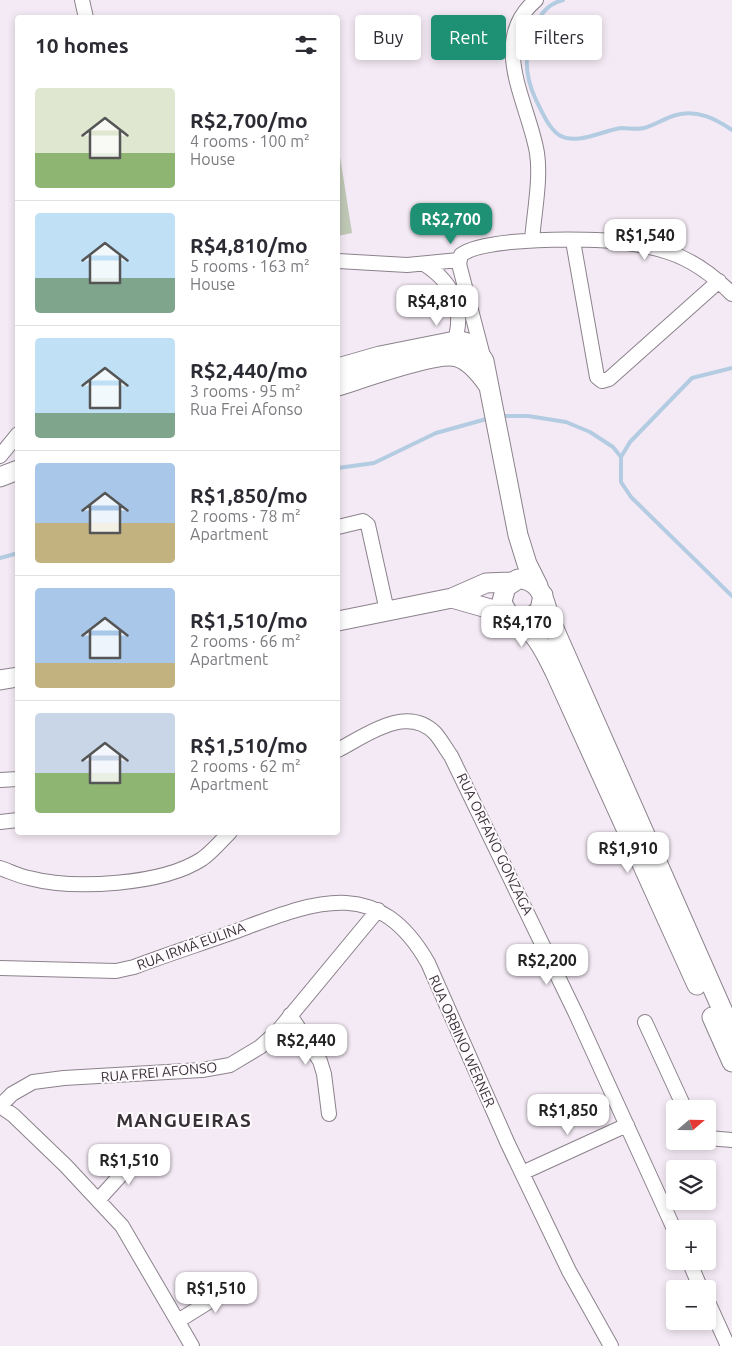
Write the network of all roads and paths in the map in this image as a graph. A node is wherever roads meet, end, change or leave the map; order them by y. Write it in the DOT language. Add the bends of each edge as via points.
graph roads {
  1 [pos="536,0"];
  2 [pos="532,240"];
  3 [pos="573,241"];
  4 [pos="459,260"];
  5 [pos="340,262"];
  6 [pos="424,264"];
  7 [pos="719,281"];
  8 [pos="732,294"];
  9 [pos="452,349"];
  10 [pos="484,361"];
  11 [pos="340,368"];
  12 [pos="359,371"];
  13 [pos="340,385"];
  14 [pos="491,393"];
  15 [pos="15,438"];
  16 [pos="0,456"];
  17 [pos="15,471"];
  18 [pos="0,477"];
  19 [pos="15,485"];
  20 [pos="0,489"];
  21 [pos="340,526"];
  22 [pos="518,535"];
  23 [pos="513,581"];
  24 [pos="540,590"];
  25 [pos="452,598"];
  26 [pos="387,611"];
  27 [pos="511,616"];
  28 [pos="341,624"];
  29 [pos="15,678"];
  30 [pos="0,680"];
  31 [pos="340,749"];
  32 [pos="15,779"];
  33 [pos="0,780"];
  34 [pos="15,820"];
  35 [pos="0,822"];
  36 [pos="227,835"];
  37 [pos="0,868"];
  38 [pos="378,910"];
  39 [pos="0,968"];
  40 [pos="290,1015"];
  41 [pos="645,1022"];
  42 [pos="732,1032"];
  43 [pos="732,1062"];
  44 [pos="681,1100"];
  45 [pos="0,1106"];
  46 [pos="329,1114"];
  47 [pos="627,1125"];
  48 [pos="716,1139"];
  49 [pos="732,1140"];
  50 [pos="138,1155"];
  51 [pos="522,1173"];
  52 [pos="99,1199"];
  53 [pos="670,1220"];
  54 [pos="239,1283"];
  55 [pos="716,1317"];
  56 [pos="178,1321"];
  57 [pos="727,1337"];
  58 [pos="192,1346"];
  59 [pos="611,1346"];
  1 -- 2 [label="street" via="521,16 513,50 518,89 538,154"];
  2 -- 3 [label="street"];
  2 -- 4 [label="street" via="470,250"];
  3 -- 7 [label="street" via="619,242 669,252"];
  3 -- 7 [label="street" via="597,377 602,381 609,379"];
  4 -- 6 [label="street"];
  4 -- 10 [label="street" via="460,276"];
  5 -- 6 [label="street"];
  6 -- 9 [label="street" via="436,271 454,293 459,321"];
  7 -- 8 [label="street"];
  9 -- 10 [label="street" via="462,340 471,344"];
  9 -- 12 [label="street"];
  9 -- 14 [label="street" via="469,364"];
  10 -- 14 [label="street"];
  11 -- 12 [label="street"];
  12 -- 13 [label="street"];
  14 -- 22 [label="street"];
  15 -- 16 [label="street"];
  17 -- 18 [label="street"];
  19 -- 20 [label="street"];
  21 -- 26 [label="street" via="364,521 368,525"];
  22 -- 23 [label="street" via="519,554"];
  22 -- 24 [label="street"];
  23 -- 24 [label="street" via="525,579"];
  23 -- 25 [label="street" via="481,584"];
  23 -- 27 [label="street" via="506,587 502,601"];
  24 -- 27 [label="street" via="543,603 536,615 529,619"];
  24 -- 42 [label="street" via="552,624"];
  25 -- 26 [label="street"];
  25 -- 27 [label="street"];
  26 -- 28 [label="street"];
  27 -- 43 [label="street" via="522,622 536,638 555,672"];
  29 -- 30 [label="street"];
  31 -- 47 [label="street, RUA ORFANO GONZAGA" via="385,725 398,722 409,721 434,733 472,794"];
  32 -- 33 [label="street"];
  34 -- 35 [label="street"];
  36 -- 37 [label="street" via="201,859 162,875 125,882 65,883 29,878"];
  38 -- 39 [label="street, RUA IRMÃ EULINA" via="339,901 300,908 116,971"];
  38 -- 40 [label="street, RUA FREI AFONSO"];
  38 -- 51 [label="street, RUA ORBINO WERNER" via="408,932 428,963"];
  40 -- 45 [label="street, RUA FREI AFONSO" via="260,1047 230,1065 202,1070 33,1082 12,1094"];
  40 -- 46 [label="street" via="320,1061"];
  41 -- 44 [label="street"];
  45 -- 52 [label="street"];
  47 -- 51 [label="street"];
  47 -- 53 [label="street, RUA ORFANO GONZAGA"];
  48 -- 49 [label="street"];
  50 -- 52 [label="street"];
  51 -- 59 [label="street, RUA ORBINO WERNER" via="569,1271"];
  52 -- 56 [label="street" via="122,1226"];
  54 -- 56 [label="street"];
  55 -- 57 [label="street"];
  56 -- 58 [label="street"];
}
